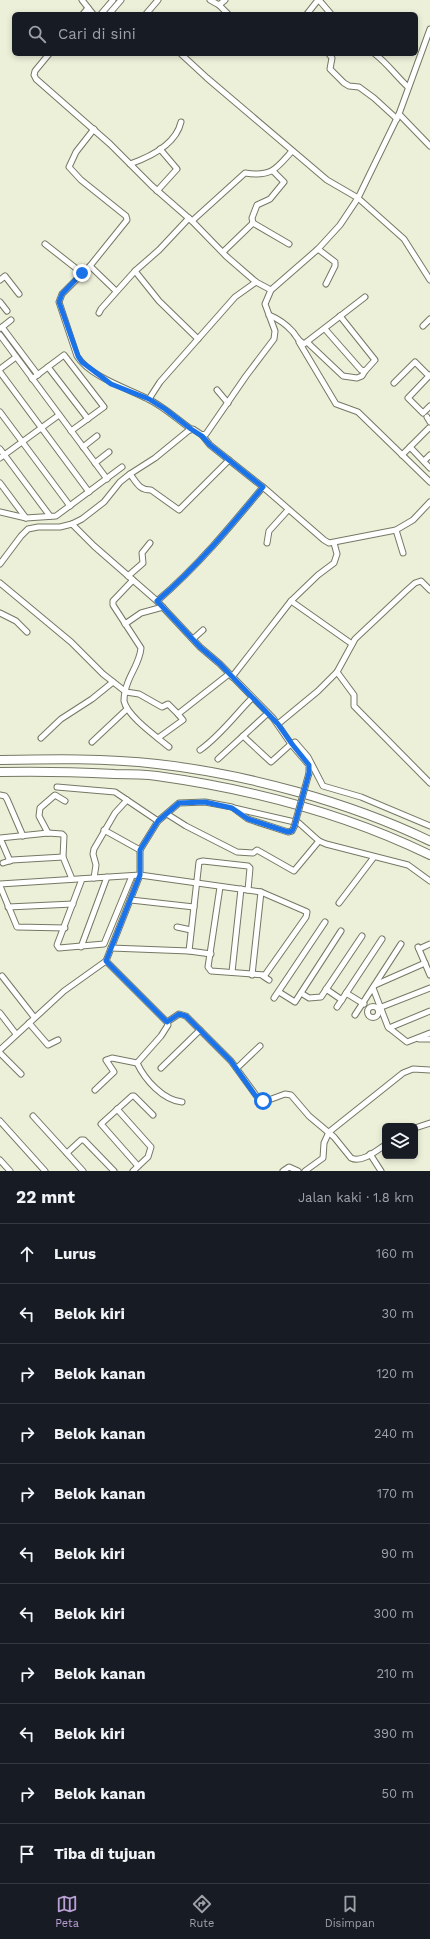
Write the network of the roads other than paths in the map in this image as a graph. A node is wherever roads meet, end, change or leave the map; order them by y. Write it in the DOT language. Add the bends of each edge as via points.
graph roads {
  1 [pos="82,0"];
  2 [pos="113,0"];
  3 [pos="121,0"];
  4 [pos="158,0"];
  5 [pos="210,0"];
  6 [pos="225,0"];
  7 [pos="318,0"];
  8 [pos="219,5"];
  9 [pos="88,8"];
  10 [pos="85,12"];
  11 [pos="91,12"];
  12 [pos="103,12"];
  13 [pos="111,12"];
  14 [pos="148,12"];
  15 [pos="226,12"];
  16 [pos="309,12"];
  17 [pos="329,12"];
  18 [pos="430,29"];
  19 [pos="47,56"];
  20 [pos="183,56"];
  21 [pos="332,56"];
  22 [pos="378,56"];
  23 [pos="408,87"];
  24 [pos="398,117"];
  25 [pos="180,122"];
  26 [pos="94,129"];
  27 [pos="430,146"];
  28 [pos="160,149"];
  29 [pos="292,151"];
  30 [pos="130,164"];
  31 [pos="274,172"];
  32 [pos="158,191"];
  33 [pos="358,198"];
  34 [pos="191,220"];
  35 [pos="253,223"];
  36 [pos="44,244"];
  37 [pos="289,244"];
  38 [pos="318,249"];
  39 [pos="223,252"];
  40 [pos="90,266"];
  41 [pos="135,271"];
  42 [pos="82,273"];
  43 [pos="0,280"];
  44 [pos="430,280"];
  45 [pos="256,282"];
  46 [pos="326,284"];
  47 [pos="271,290"];
  48 [pos="116,292"];
  49 [pos="19,294"];
  50 [pos="365,297"];
  51 [pos="0,302"];
  52 [pos="7,311"];
  53 [pos="99,313"];
  54 [pos="269,316"];
  55 [pos="340,316"];
  56 [pos="430,319"];
  57 [pos="11,320"];
  58 [pos="423,326"];
  59 [pos="1,328"];
  60 [pos="325,329"];
  61 [pos="0,335"];
  62 [pos="198,339"];
  63 [pos="299,342"];
  64 [pos="307,342"];
  65 [pos="16,357"];
  66 [pos="48,367"];
  67 [pos="0,370"];
  68 [pos="365,371"];
  69 [pos="38,375"];
  70 [pos="430,376"];
  71 [pos="32,379"];
  72 [pos="394,383"];
  73 [pos="217,390"];
  74 [pos="149,399"];
  75 [pos="228,403"];
  76 [pos="430,406"];
  77 [pos="0,412"];
  78 [pos="59,415"];
  79 [pos="88,419"];
  80 [pos="42,428"];
  81 [pos="429,428"];
  82 [pos="191,429"];
  83 [pos="71,431"];
  84 [pos="97,436"];
  85 [pos="202,436"];
  86 [pos="22,442"];
  87 [pos="83,447"];
  88 [pos="410,447"];
  89 [pos="0,449"];
  90 [pos="109,452"];
  91 [pos="402,455"];
  92 [pos="430,455"];
  93 [pos="2,457"];
  94 [pos="228,460"];
  95 [pos="424,462"];
  96 [pos="95,463"];
  97 [pos="122,467"];
  98 [pos="430,468"];
  99 [pos="130,474"];
  100 [pos="106,479"];
  101 [pos="430,482"];
  102 [pos="0,483"];
  103 [pos="263,487"];
  104 [pos="89,492"];
  105 [pos="430,502"];
  106 [pos="70,506"];
  107 [pos="288,510"];
  108 [pos="0,512"];
  109 [pos="50,516"];
  110 [pos="26,518"];
  111 [pos="72,524"];
  112 [pos="396,530"];
  113 [pos="150,543"];
  114 [pos="267,543"];
  115 [pos="334,543"];
  116 [pos="403,553"];
  117 [pos="0,564"];
  118 [pos="128,576"];
  119 [pos="133,580"];
  120 [pos="0,583"];
  121 [pos="430,590"];
  122 [pos="157,601"];
  123 [pos="291,601"];
  124 [pos="163,607"];
  125 [pos="0,613"];
  126 [pos="125,624"];
  127 [pos="203,630"];
  128 [pos="27,632"];
  129 [pos="193,639"];
  130 [pos="352,644"];
  131 [pos="337,672"];
  132 [pos="230,675"];
  133 [pos="113,682"];
  134 [pos="126,692"];
  135 [pos="252,698"];
  136 [pos="127,709"];
  137 [pos="268,713"];
  138 [pos="178,714"];
  139 [pos="278,724"];
  140 [pos="243,736"];
  141 [pos="41,738"];
  142 [pos="158,738"];
  143 [pos="92,742"];
  144 [pos="292,744"];
  145 [pos="169,747"];
  146 [pos="200,750"];
  147 [pos="218,759"];
  148 [pos="0,760"];
  149 [pos="0,772"];
  150 [pos="430,783"];
  151 [pos="57,787"];
  152 [pos="0,795"];
  153 [pos="127,800"];
  154 [pos="66,801"];
  155 [pos="232,808"];
  156 [pos="167,814"];
  157 [pos="158,821"];
  158 [pos="429,823"];
  159 [pos="104,830"];
  160 [pos="48,833"];
  161 [pos="23,836"];
  162 [pos="319,841"];
  163 [pos="430,841"];
  164 [pos="140,850"];
  165 [pos="430,855"];
  166 [pos="63,857"];
  167 [pos="374,857"];
  168 [pos="10,861"];
  169 [pos="3,862"];
  170 [pos="140,875"];
  171 [pos="132,876"];
  172 [pos="107,877"];
  173 [pos="94,878"];
  174 [pos="72,879"];
  175 [pos="82,879"];
  176 [pos="430,881"];
  177 [pos="197,883"];
  178 [pos="0,885"];
  179 [pos="220,887"];
  180 [pos="241,889"];
  181 [pos="248,890"];
  182 [pos="261,892"];
  183 [pos="131,900"];
  184 [pos="339,903"];
  185 [pos="73,904"];
  186 [pos="8,907"];
  187 [pos="194,907"];
  188 [pos="325,922"];
  189 [pos="65,928"];
  190 [pos="177,928"];
  191 [pos="191,930"];
  192 [pos="341,931"];
  193 [pos="362,936"];
  194 [pos="382,939"];
  195 [pos="401,944"];
  196 [pos="430,944"];
  197 [pos="81,947"];
  198 [pos="111,948"];
  199 [pos="189,951"];
  200 [pos="211,954"];
  201 [pos="106,961"];
  202 [pos="427,965"];
  203 [pos="232,972"];
  204 [pos="252,975"];
  205 [pos="430,975"];
  206 [pos="2,976"];
  207 [pos="263,976"];
  208 [pos="269,980"];
  209 [pos="373,987"];
  210 [pos="430,988"];
  211 [pos="326,989"];
  212 [pos="278,992"];
  213 [pos="301,993"];
  214 [pos="346,993"];
  215 [pos="274,998"];
  216 [pos="342,1000"];
  217 [pos="362,1003"];
  218 [pos="337,1008"];
  219 [pos="369,1008"];
  220 [pos="379,1008"];
  221 [pos="430,1011"];
  222 [pos="0,1013"];
  223 [pos="355,1015"];
  224 [pos="34,1018"];
  225 [pos="167,1022"];
  226 [pos="29,1023"];
  227 [pos="389,1028"];
  228 [pos="200,1030"];
  229 [pos="430,1033"];
  230 [pos="16,1034"];
  231 [pos="416,1039"];
  232 [pos="430,1039"];
  233 [pos="58,1040"];
  234 [pos="260,1046"];
  235 [pos="0,1050"];
  236 [pos="0,1053"];
  237 [pos="137,1063"];
  238 [pos="161,1068"];
  239 [pos="237,1068"];
  240 [pos="430,1070"];
  241 [pos="21,1074"];
  242 [pos="95,1090"];
  243 [pos="182,1102"];
  244 [pos="117,1109"];
  245 [pos="33,1116"];
  246 [pos="153,1116"];
  247 [pos="0,1121"];
  248 [pos="430,1123"];
  249 [pos="418,1127"];
  250 [pos="329,1132"];
  251 [pos="382,1147"];
  252 [pos="67,1154"];
  253 [pos="370,1154"];
  254 [pos="0,1160"];
  255 [pos="138,1166"];
  256 [pos="10,1171"];
  257 [pos="45,1171"];
  258 [pos="83,1171"];
  259 [pos="114,1171"];
  260 [pos="133,1171"];
  261 [pos="283,1171"];
  262 [pos="298,1171"];
  263 [pos="305,1171"];
  264 [pos="381,1171"];
  1 -- 9 [label="street"];
  2 -- 12 [label="street"];
  3 -- 13 [label="street"];
  4 -- 14 [label="street"];
  5 -- 8 [label="street"];
  6 -- 8 [label="street"];
  7 -- 16 [label="street"];
  7 -- 17 [label="street"];
  8 -- 15 [label="street"];
  9 -- 10 [label="street"];
  9 -- 11 [label="street"];
  18 -- 23 [label="street"];
  19 -- 26 [label="street" via="35,71 36,79"];
  20 -- 29 [label="street"];
  21 -- 24 [label="street" via="330,69 344,83 359,87"];
  22 -- 23 [label="street"];
  23 -- 24 [label="street"];
  24 -- 27 [label="street"];
  24 -- 33 [label="street"];
  25 -- 28 [label="street" via="177,132"];
  26 -- 30 [label="street"];
  26 -- 40 [label="street" via="76,152 69,167 81,180 126,216 127,220"];
  28 -- 30 [label="street"];
  28 -- 32 [label="street" via="177,169"];
  29 -- 31 [label="street"];
  29 -- 33 [label="street" via="327,180"];
  30 -- 32 [label="street"];
  31 -- 34 [label="street" via="256,175 245,173"];
  31 -- 35 [label="street" via="284,182 270,198 257,205 252,218"];
  32 -- 34 [label="street"];
  33 -- 38 [label="street" via="340,225"];
  33 -- 44 [label="street" via="404,239"];
  34 -- 39 [label="street"];
  34 -- 41 [label="street"];
  35 -- 37 [label="street"];
  35 -- 39 [label="street"];
  36 -- 42 [label="street"];
  38 -- 46 [label="street" via="335,262"];
  38 -- 47 [label="street"];
  39 -- 45 [label="street"];
  40 -- 42 [label="street"];
  40 -- 48 [label="street"];
  41 -- 48 [label="street"];
  41 -- 62 [label="street" via="159,301"];
  42 -- 74 [label="street" via="62,294 59,302 78,356 111,384"];
  43 -- 49 [label="street" via="5,276"];
  45 -- 47 [label="street"];
  45 -- 62 [label="street" via="235,297"];
  47 -- 54 [label="street" via="265,304"];
  48 -- 53 [label="street"];
  50 -- 55 [label="street"];
  51 -- 52 [label="street"];
  54 -- 63 [label="street" via="279,319 294,333"];
  54 -- 75 [label="street" via="275,331 274,339"];
  55 -- 60 [label="street"];
  55 -- 68 [label="street" via="375,360"];
  56 -- 58 [label="street"];
  57 -- 59 [label="street"];
  59 -- 69 [label="street"];
  60 -- 64 [label="street"];
  60 -- 68 [label="street" via="361,370"];
  61 -- 65 [label="street"];
  62 -- 74 [label="street" via="160,382"];
  63 -- 64 [label="street"];
  63 -- 91 [label="street" via="336,404 358,412"];
  64 -- 68 [label="street" via="343,376 357,378"];
  65 -- 67 [label="street"];
  65 -- 71 [label="street"];
  66 -- 69 [label="street"];
  66 -- 79 [label="street"];
  66 -- 79 [label="street" via="64,355 82,378 104,407"];
  67 -- 80 [label="street"];
  69 -- 71 [label="street"];
  70 -- 72 [label="street" via="415,362"];
  70 -- 76 [label="street" via="408,398 423,413"];
  71 -- 78 [label="street"];
  73 -- 75 [label="street"];
  74 -- 82 [label="street"];
  75 -- 85 [label="street"];
  77 -- 86 [label="street"];
  78 -- 80 [label="street"];
  78 -- 83 [label="street"];
  79 -- 83 [label="street"];
  80 -- 86 [label="street"];
  80 -- 104 [label="street"];
  81 -- 88 [label="street"];
  82 -- 85 [label="street"];
  82 -- 99 [label="street"];
  83 -- 87 [label="street"];
  84 -- 87 [label="street"];
  85 -- 94 [label="street"];
  86 -- 93 [label="street"];
  86 -- 106 [label="street"];
  87 -- 96 [label="street"];
  88 -- 91 [label="street"];
  88 -- 95 [label="street"];
  89 -- 93 [label="street"];
  90 -- 96 [label="street"];
  91 -- 101 [label="street"];
  92 -- 95 [label="street"];
  93 -- 109 [label="street"];
  94 -- 99 [label="street" via="179,510 151,490 142,489"];
  94 -- 103 [label="street"];
  95 -- 98 [label="street"];
  96 -- 100 [label="street"];
  97 -- 100 [label="street"];
  99 -- 111 [label="street" via="99,506"];
  100 -- 104 [label="street"];
  102 -- 110 [label="street"];
  103 -- 107 [label="street"];
  103 -- 122 [label="street" via="195,566"];
  104 -- 106 [label="street"];
  105 -- 112 [label="street" via="413,520"];
  106 -- 109 [label="street" via="56,516"];
  107 -- 114 [label="street" via="269,531"];
  107 -- 115 [label="street" via="324,540"];
  108 -- 110 [label="street"];
  109 -- 110 [label="street"];
  111 -- 117 [label="street" via="28,529"];
  111 -- 118 [label="street"];
  112 -- 115 [label="street"];
  112 -- 116 [label="street"];
  113 -- 118 [label="street" via="142,553 143,563"];
  115 -- 123 [label="street" via="337,554 334,563"];
  118 -- 119 [label="street"];
  119 -- 122 [label="street"];
  119 -- 126 [label="street" via="113,601 115,610"];
  120 -- 133 [label="street" via="71,642"];
  121 -- 130 [label="street" via="421,582 415,583"];
  122 -- 124 [label="street"];
  123 -- 130 [label="street"];
  123 -- 132 [label="street"];
  124 -- 126 [label="street" via="141,613"];
  124 -- 129 [label="street"];
  125 -- 128 [label="street" via="16,621"];
  126 -- 134 [label="street" via="141,648 141,655 127,684"];
  127 -- 129 [label="street"];
  129 -- 132 [label="street"];
  130 -- 131 [label="street"];
  131 -- 139 [label="street"];
  131 -- 150 [label="street" via="354,695 354,706"];
  132 -- 135 [label="street"];
  132 -- 138 [label="street"];
  133 -- 134 [label="street"];
  133 -- 141 [label="street" via="61,719"];
  134 -- 136 [label="street" via="124,700"];
  134 -- 138 [label="street" via="139,694 162,707 168,704"];
  135 -- 137 [label="street"];
  135 -- 146 [label="street" via="214,740"];
  136 -- 142 [label="street"];
  136 -- 143 [label="street"];
  137 -- 139 [label="street"];
  137 -- 140 [label="street"];
  138 -- 142 [label="street" via="183,720"];
  139 -- 144 [label="street"];
  140 -- 144 [label="street" via="271,762"];
  140 -- 147 [label="street"];
  142 -- 145 [label="street"];
  144 -- 155 [label="street, bridge" via="309,765 292,831 288,832 248,819"];
  144 -- 158 [label="street" via="295,742 308,757 324,786"];
  148 -- 163 [label="highway" via="56,759 157,764 225,775 293,791 366,813"];
  149 -- 165 [label="highway" via="58,770 156,776 222,787 292,804 365,827"];
  151 -- 153 [label="street" via="115,792"];
  152 -- 161 [label="street" via="6,796"];
  153 -- 157 [label="street"];
  153 -- 159 [label="street"];
  154 -- 160 [label="street" via="55,795 40,808 39,816"];
  155 -- 156 [label="street" via="205,802 186,802 179,803"];
  155 -- 162 [label="street" via="299,823"];
  156 -- 157 [label="street"];
  156 -- 162 [label="street" via="237,852 252,853 257,850 294,871"];
  157 -- 164 [label="street"];
  159 -- 164 [label="street"];
  159 -- 173 [label="street" via="94,849"];
  160 -- 161 [label="street"];
  160 -- 166 [label="street" via="59,833 64,836"];
  161 -- 168 [label="street" via="0,838"];
  162 -- 167 [label="street"];
  164 -- 170 [label="street"];
  166 -- 168 [label="street"];
  166 -- 174 [label="street"];
  167 -- 176 [label="street" via="408,865"];
  167 -- 184 [label="street"];
  168 -- 169 [label="street"];
  170 -- 171 [label="street"];
  170 -- 177 [label="street"];
  170 -- 183 [label="street"];
  171 -- 172 [label="street"];
  171 -- 197 [label="street" via="106,942"];
  172 -- 173 [label="street"];
  172 -- 197 [label="street"];
  173 -- 175 [label="street"];
  174 -- 175 [label="street"];
  174 -- 178 [label="street"];
  175 -- 185 [label="street"];
  177 -- 179 [label="street"];
  177 -- 181 [label="street" via="200,861 245,865 250,868"];
  177 -- 187 [label="street"];
  178 -- 186 [label="street"];
  179 -- 180 [label="street"];
  179 -- 200 [label="street"];
  180 -- 181 [label="street"];
  180 -- 203 [label="street"];
  181 -- 182 [label="street"];
  182 -- 204 [label="street"];
  182 -- 207 [label="street" via="307,912"];
  183 -- 187 [label="street"];
  183 -- 198 [label="street"];
  185 -- 186 [label="street"];
  185 -- 189 [label="street"];
  186 -- 189 [label="street" via="17,928"];
  187 -- 191 [label="street"];
  188 -- 212 [label="street"];
  189 -- 197 [label="street" via="57,947"];
  190 -- 191 [label="street"];
  191 -- 199 [label="street"];
  192 -- 213 [label="street"];
  193 -- 211 [label="street"];
  194 -- 214 [label="street"];
  195 -- 209 [label="street"];
  196 -- 202 [label="street" via="418,948"];
  198 -- 199 [label="street"];
  198 -- 201 [label="street"];
  199 -- 200 [label="street"];
  200 -- 203 [label="street" via="208,967 210,970"];
  201 -- 224 [label="street" via="64,991"];
  201 -- 225 [label="street"];
  202 -- 205 [label="street"];
  202 -- 209 [label="street"];
  203 -- 204 [label="street"];
  204 -- 207 [label="street"];
  206 -- 224 [label="street"];
  207 -- 208 [label="street"];
  209 -- 217 [label="street"];
  209 -- 220 [label="street"];
  210 -- 220 [label="street"];
  211 -- 213 [label="street" via="321,997 309,998"];
  211 -- 216 [label="street"];
  212 -- 213 [label="street" via="295,1002"];
  212 -- 215 [label="street"];
  214 -- 216 [label="street"];
  214 -- 217 [label="street"];
  216 -- 218 [label="street"];
  217 -- 219 [label="street"];
  217 -- 223 [label="street"];
  219 -- 220 [label="street"];
  219 -- 220 [label="street" via="368,1014 374,1017"];
  220 -- 227 [label="street"];
  221 -- 227 [label="street"];
  222 -- 230 [label="street"];
  224 -- 226 [label="street"];
  225 -- 228 [label="street" via="182,1014"];
  225 -- 237 [label="street" via="167,1028"];
  226 -- 230 [label="street"];
  226 -- 233 [label="street" via="48,1045"];
  227 -- 231 [label="street" via="408,1042"];
  228 -- 238 [label="street"];
  228 -- 239 [label="street"];
  229 -- 231 [label="street"];
  230 -- 235 [label="street"];
  231 -- 232 [label="street"];
  234 -- 239 [label="street"];
  236 -- 241 [label="street"];
  237 -- 242 [label="street" via="122,1059 107,1060 114,1072"];
  237 -- 243 [label="street" via="160,1092 174,1101"];
  239 -- 250 [label="street" via="258,1098 266,1101 289,1094 313,1120"];
  240 -- 250 [label="street" via="407,1071"];
  244 -- 246 [label="street" via="134,1096"];
  244 -- 255 [label="street" via="151,1147 148,1158"];
  244 -- 255 [label="street" via="101,1124"];
  245 -- 252 [label="street"];
  247 -- 257 [label="street"];
  248 -- 249 [label="street"];
  250 -- 253 [label="street" via="351,1158 357,1160"];
  250 -- 263 [label="street" via="324,1143 323,1158"];
  251 -- 253 [label="street"];
  252 -- 258 [label="street"];
  252 -- 259 [label="street" via="84,1140"];
  253 -- 264 [label="street"];
  254 -- 256 [label="street"];
  255 -- 260 [label="street"];
  261 -- 262 [label="street" via="288,1167"];
}
